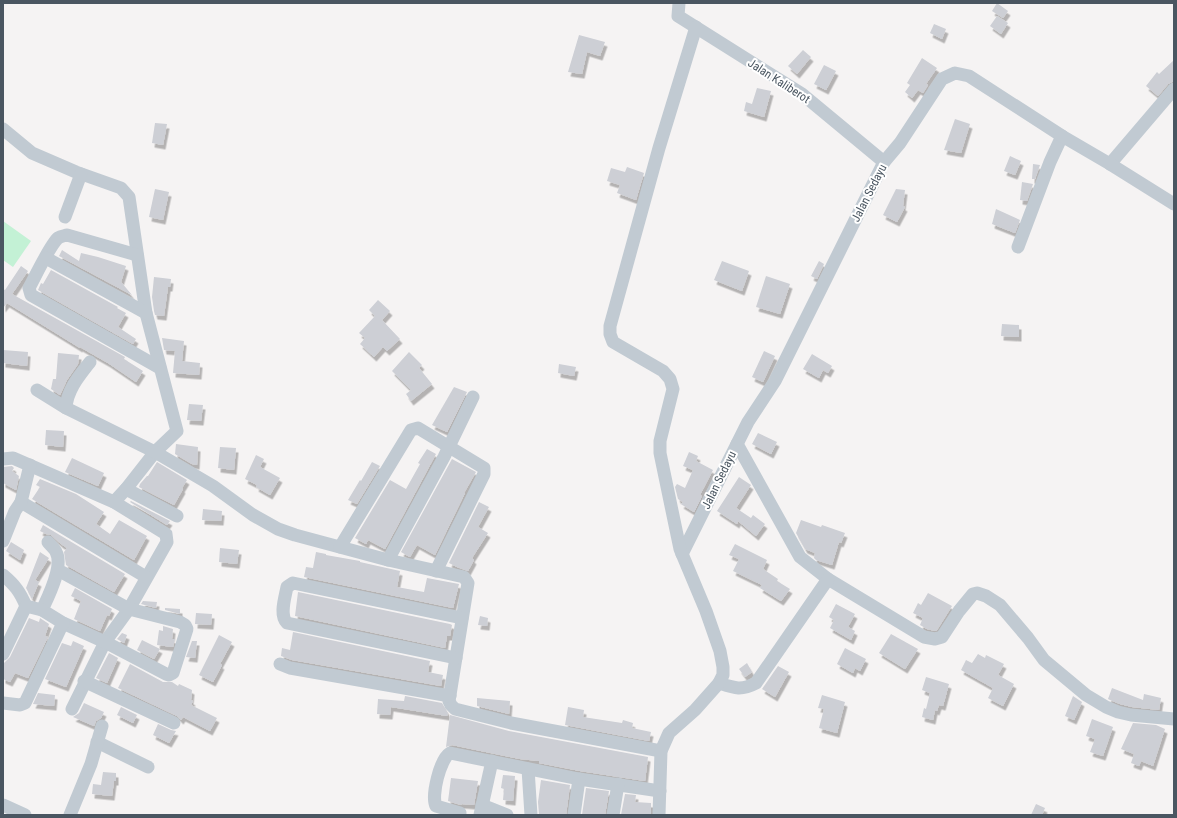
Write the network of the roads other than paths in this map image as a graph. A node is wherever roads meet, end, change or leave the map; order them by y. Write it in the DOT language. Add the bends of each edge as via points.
graph roads {
  1 [pos="679,3"];
  2 [pos="696,27"];
  3 [pos="1174,89"];
  4 [pos="3,129"];
  5 [pos="1062,136"];
  6 [pos="884,162"];
  7 [pos="1110,164"];
  8 [pos="81,174"];
  9 [pos="1174,204"];
  10 [pos="65,217"];
  11 [pos="1018,247"];
  12 [pos="137,255"];
  13 [pos="46,258"];
  14 [pos="146,313"];
  15 [pos="90,362"];
  16 [pos="160,368"];
  17 [pos="37,390"];
  18 [pos="473,397"];
  19 [pos="66,408"];
  20 [pos="737,444"];
  21 [pos="448,446"];
  22 [pos="155,452"];
  23 [pos="3,459"];
  24 [pos="30,465"];
  25 [pos="126,490"];
  26 [pos="21,502"];
  27 [pos="114,502"];
  28 [pos="177,516"];
  29 [pos="3,541"];
  30 [pos="48,542"];
  31 [pos="340,547"];
  32 [pos="682,554"];
  33 [pos="388,560"];
  34 [pos="58,570"];
  35 [pos="436,571"];
  36 [pos="3,575"];
  37 [pos="146,577"];
  38 [pos="828,579"];
  39 [pos="26,606"];
  40 [pos="129,609"];
  41 [pos="42,610"];
  42 [pos="462,618"];
  43 [pos="63,623"];
  44 [pos="105,642"];
  45 [pos="3,654"];
  46 [pos="456,658"];
  47 [pos="280,664"];
  48 [pos="84,681"];
  49 [pos="719,683"];
  50 [pos="450,696"];
  51 [pos="3,703"];
  52 [pos="72,708"];
  53 [pos="1174,719"];
  54 [pos="174,723"];
  55 [pos="102,726"];
  56 [pos="96,742"];
  57 [pos="661,751"];
  58 [pos="492,761"];
  59 [pos="148,767"];
  60 [pos="528,769"];
  61 [pos="579,779"];
  62 [pos="618,784"];
  63 [pos="660,791"];
  64 [pos="3,805"];
  65 [pos="481,810"];
  66 [pos="460,813"];
  67 [pos="25,815"];
  68 [pos="70,815"];
  69 [pos="507,815"];
  70 [pos="531,815"];
  71 [pos="574,815"];
  72 [pos="614,815"];
  73 [pos="659,815"];
  1 -- 2 [label="street, Jalan Kaliberot" via="678,16"];
  2 -- 6 [label="street, Jalan Kaliberot" via="802,94"];
  2 -- 32 [label="street" via="659,148 610,326 613,342 663,371 670,379 673,389 659,447"];
  3 -- 7 [label="street"];
  4 -- 8 [label="street" via="32,153"];
  5 -- 6 [label="street, Jalan Sedayu" via="969,76 955,73 942,79 900,143"];
  5 -- 7 [label="street, Jalan Sedayu"];
  5 -- 11 [label="street"];
  6 -- 20 [label="street, Jalan Sedayu" via="775,381"];
  7 -- 9 [label="street, Jalan Sedayu"];
  8 -- 10 [label="street"];
  8 -- 12 [label="street" via="121,188 129,196"];
  12 -- 13 [label="street" via="67,235 57,239"];
  12 -- 14 [label="street"];
  13 -- 14 [label="street"];
  13 -- 16 [label="street" via="29,288 31,295"];
  14 -- 16 [label="street"];
  15 -- 19 [label="street" via="74,382"];
  16 -- 22 [label="street" via="177,431"];
  17 -- 19 [label="street"];
  18 -- 21 [label="street"];
  19 -- 22 [label="street"];
  20 -- 32 [label="street, Jalan Sedayu"];
  20 -- 38 [label="street" via="800,557"];
  21 -- 31 [label="street" via="418,428 411,430"];
  21 -- 33 [label="street"];
  21 -- 35 [label="street" via="479,464 484,468 484,474"];
  22 -- 25 [label="street"];
  22 -- 31 [label="street" via="278,529"];
  23 -- 24 [label="street" via="13,458"];
  24 -- 26 [label="street"];
  24 -- 27 [label="street"];
  25 -- 27 [label="street"];
  25 -- 28 [label="street"];
  26 -- 29 [label="street"];
  26 -- 37 [label="street"];
  27 -- 37 [label="street" via="166,534 167,542"];
  30 -- 34 [label="street" via="57,553"];
  31 -- 33 [label="street"];
  32 -- 49 [label="street" via="720,652 723,675"];
  33 -- 35 [label="street"];
  34 -- 40 [label="street"];
  34 -- 41 [label="street"];
  35 -- 42 [label="street" via="464,577 468,583"];
  36 -- 39 [label="street" via="14,584"];
  37 -- 40 [label="street"];
  38 -- 49 [label="street" via="756,683 737,688"];
  38 -- 53 [label="street" via="931,639 942,637 958,611 973,594 986,596 1000,605 1044,660 1086,695 1118,712"];
  39 -- 41 [label="street"];
  39 -- 45 [label="street"];
  40 -- 44 [label="street"];
  40 -- 44 [label="street" via="185,625 187,628 173,673 166,674"];
  41 -- 43 [label="street"];
  42 -- 46 [label="street"];
  42 -- 46 [label="street" via="293,583 285,594 283,616 287,623"];
  43 -- 44 [label="street"];
  43 -- 51 [label="street" via="27,700 20,705"];
  44 -- 48 [label="street"];
  46 -- 50 [label="street"];
  47 -- 50 [label="street" via="290,668"];
  48 -- 52 [label="street"];
  48 -- 54 [label="street"];
  49 -- 57 [label="street" via="669,734"];
  50 -- 57 [label="street" via="449,701 455,709 511,723"];
  55 -- 56 [label="street"];
  56 -- 59 [label="street"];
  56 -- 68 [label="street" via="91,764"];
  57 -- 63 [label="street"];
  58 -- 60 [label="street"];
  58 -- 65 [label="street"];
  58 -- 66 [label="street" via="452,753 444,758 435,791 436,806"];
  60 -- 61 [label="street"];
  60 -- 70 [label="street"];
  61 -- 62 [label="street"];
  61 -- 71 [label="street"];
  62 -- 63 [label="street"];
  62 -- 72 [label="street"];
  63 -- 73 [label="street"];
  64 -- 67 [label="street"];
  65 -- 69 [label="street"];
}
